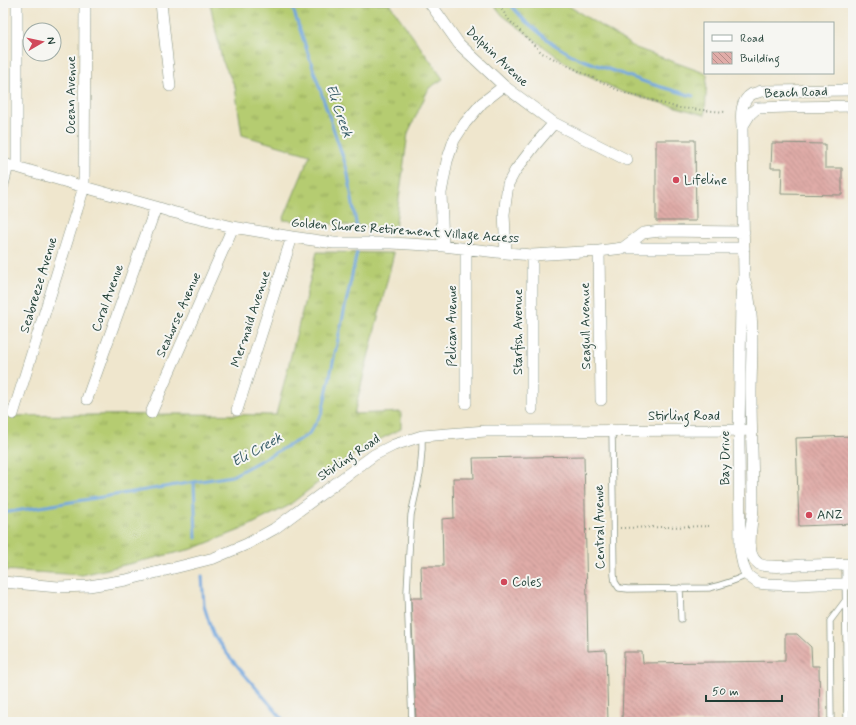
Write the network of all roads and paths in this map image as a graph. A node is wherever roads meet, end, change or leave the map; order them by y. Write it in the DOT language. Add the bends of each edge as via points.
graph roads {
  1 [pos="17,3"];
  2 [pos="86,3"];
  3 [pos="161,3"];
  4 [pos="430,3"];
  5 [pos="497,3"];
  6 [pos="170,86"];
  7 [pos="504,86"];
  8 [pos="853,90"];
  9 [pos="853,106"];
  10 [pos="725,112"];
  11 [pos="554,124"];
  12 [pos="742,127"];
  13 [pos="627,160"];
  14 [pos="9,166"];
  15 [pos="3,185"];
  16 [pos="84,187"];
  17 [pos="156,206"];
  18 [pos="233,227"];
  19 [pos="744,232"];
  20 [pos="292,237"];
  21 [pos="443,246"];
  22 [pos="466,248"];
  23 [pos="623,248"];
  24 [pos="744,248"];
  25 [pos="599,251"];
  26 [pos="506,253"];
  27 [pos="532,255"];
  28 [pos="744,278"];
  29 [pos="87,399"];
  30 [pos="601,400"];
  31 [pos="466,403"];
  32 [pos="532,409"];
  33 [pos="237,410"];
  34 [pos="151,413"];
  35 [pos="13,414"];
  36 [pos="612,430"];
  37 [pos="739,430"];
  38 [pos="752,430"];
  39 [pos="422,436"];
  40 [pos="711,526"];
  41 [pos="614,528"];
  42 [pos="586,530"];
  43 [pos="849,564"];
  44 [pos="745,570"];
  45 [pos="4,583"];
  46 [pos="849,584"];
  47 [pos="680,588"];
  48 [pos="845,601"];
  49 [pos="681,619"];
  50 [pos="412,722"];
  51 [pos="830,722"];
  52 [pos="847,722"];
  1 -- 14 [label="street"];
  2 -- 16 [label="street, Ocean Avenue"];
  3 -- 6 [label="street"];
  4 -- 7 [label="street, Dolphin Avenue" via="459,44"];
  5 -- 10 [label="path" via="510,21 542,53 622,92 679,108"];
  7 -- 11 [label="street, Dolphin Avenue"];
  7 -- 21 [label="street" via="482,103 454,140 447,160 441,193"];
  8 -- 12 [label="street, Beach Road" via="762,91 751,95 743,103"];
  9 -- 12 [label="street, Beach Road" via="757,108"];
  11 -- 13 [label="street, Dolphin Avenue"];
  11 -- 26 [label="street" via="515,171 508,184 504,214"];
  12 -- 19 [label="street, Bay Drive"];
  14 -- 15 [label="street"];
  14 -- 16 [label="street, Golden Shores Retirement Village Access"];
  16 -- 17 [label="street, Golden Shores Retirement Village Access"];
  16 -- 35 [label="street, Seabreeze Avenue"];
  17 -- 18 [label="street, Golden Shores Retirement Village Access"];
  17 -- 29 [label="street, Coral Avenue"];
  18 -- 20 [label="street, Golden Shores Retirement Village Access"];
  18 -- 34 [label="street, Seahorse Avenue"];
  19 -- 23 [label="street, Golden Shores Retirement Village Access" via="643,233"];
  19 -- 24 [label="street, Bay Drive"];
  20 -- 21 [label="street, Golden Shores Retirement Village Access" via="334,242"];
  20 -- 33 [label="street, Mermaid Avenue"];
  21 -- 22 [label="street, Golden Shores Retirement Village Access"];
  22 -- 26 [label="street, Golden Shores Retirement Village Access"];
  22 -- 31 [label="street, Pelican Avenue"];
  23 -- 24 [label="street, Golden Shores Retirement Village Access"];
  23 -- 25 [label="street, Golden Shores Retirement Village Access"];
  24 -- 28 [label="street, Bay Drive"];
  25 -- 27 [label="street, Golden Shores Retirement Village Access"];
  25 -- 30 [label="street, Seagull Avenue"];
  26 -- 27 [label="street, Golden Shores Retirement Village Access"];
  27 -- 32 [label="street, Starfish Avenue"];
  28 -- 37 [label="street, Bay Drive" via="741,299"];
  28 -- 38 [label="street, Bay Drive" via="749,292 752,320"];
  36 -- 37 [label="street, Stirling Road"];
  36 -- 39 [label="street, Stirling Road" via="486,431"];
  36 -- 41 [label="lane, Central Avenue"];
  37 -- 38 [label="street, Stirling Road"];
  37 -- 44 [label="street, Bay Drive" via="740,549"];
  38 -- 43 [label="street, Bay Drive" via="753,508 750,545 754,560 765,566"];
  39 -- 45 [label="street, Stirling Road" via="374,455 274,529 214,558 126,580 89,586"];
  39 -- 50 [label="lane" via="420,474 411,515 407,592"];
  40 -- 41 [label="path"];
  41 -- 42 [label="path"];
  41 -- 47 [label="lane, Central Avenue" via="614,575 619,588"];
  43 -- 46 [label="lane"];
  44 -- 46 [label="street" via="758,583"];
  44 -- 47 [label="lane, Central Avenue" via="729,583 720,586"];
  46 -- 48 [label="lane"];
  47 -- 49 [label="lane"];
  48 -- 51 [label="lane" via="830,621"];
  48 -- 52 [label="lane"];
}
